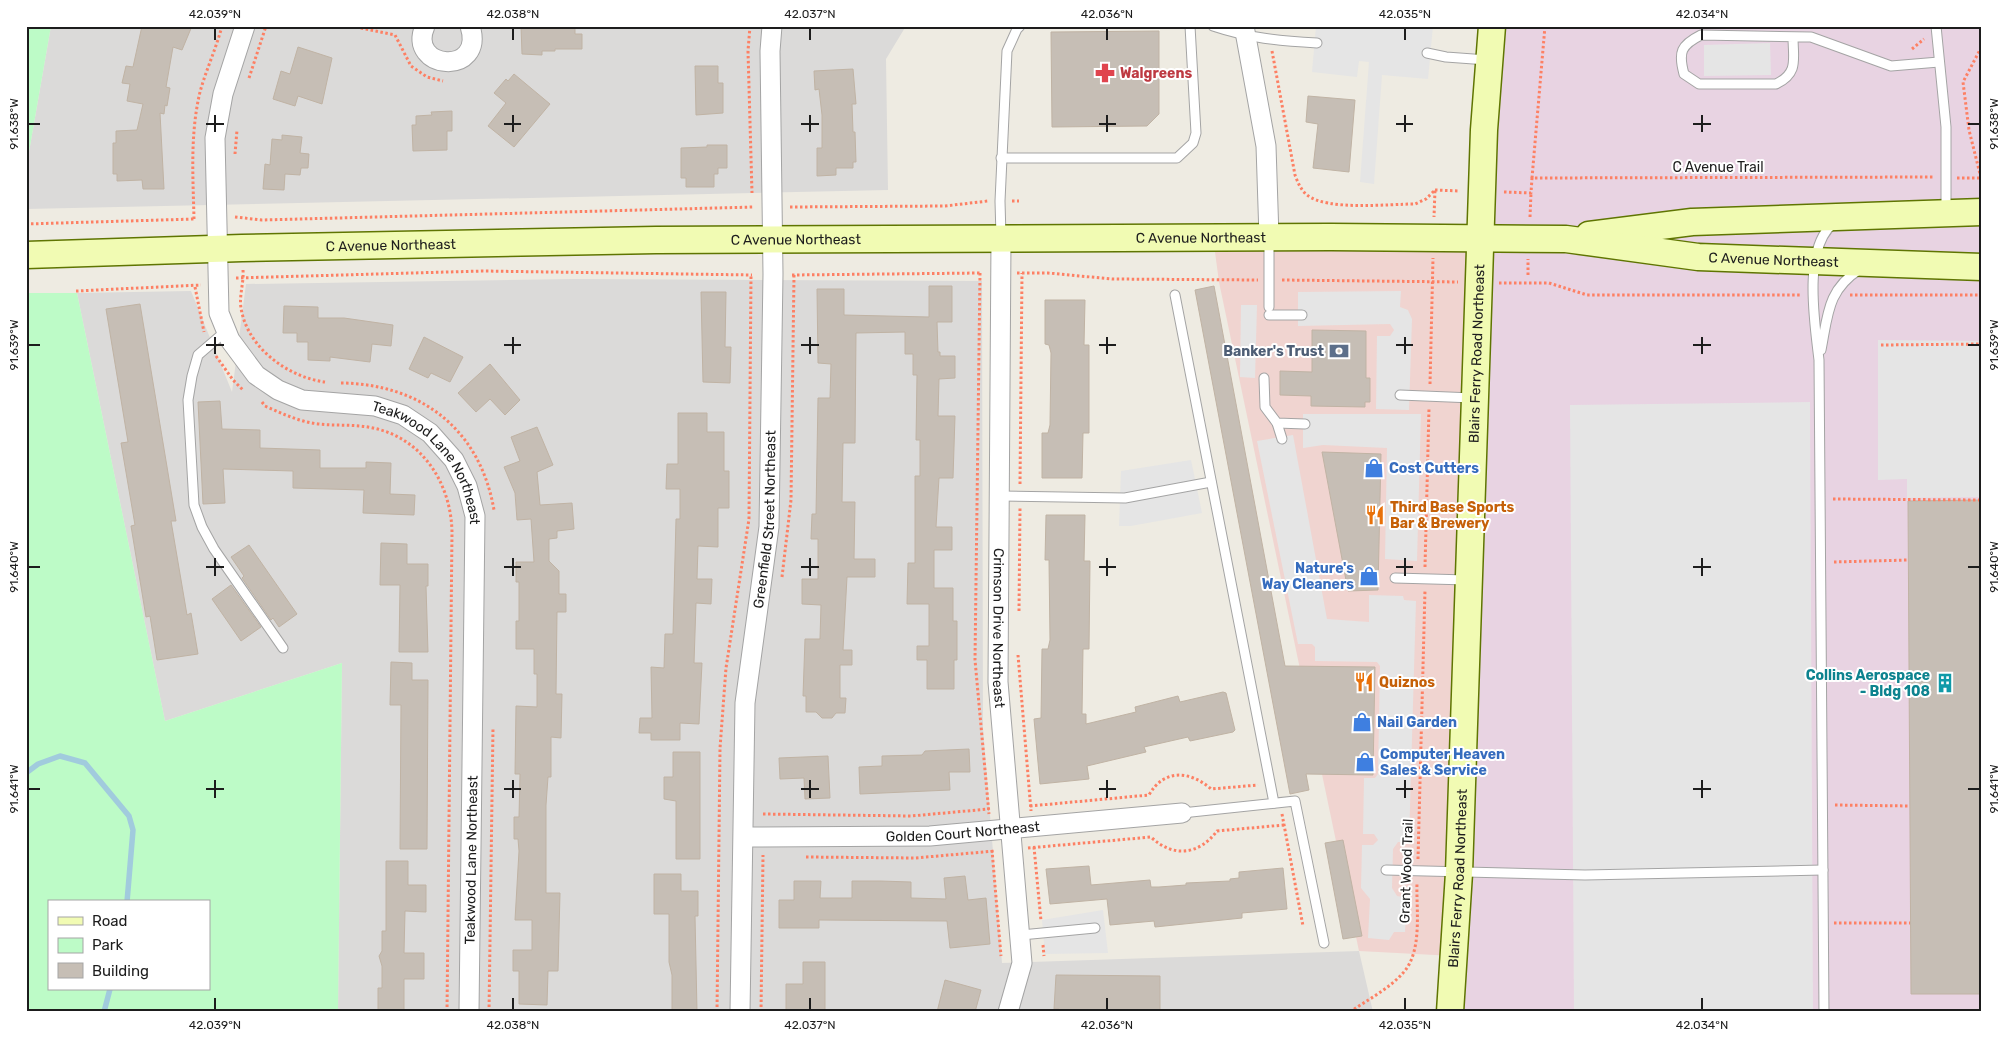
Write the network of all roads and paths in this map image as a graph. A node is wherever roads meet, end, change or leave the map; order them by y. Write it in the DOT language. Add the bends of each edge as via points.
graph roads {
  1 [pos="245,26"];
  2 [pos="266,26"];
  3 [pos="425,26"];
  4 [pos="470,26"];
  5 [pos="750,26"];
  6 [pos="772,26"];
  7 [pos="1020,26"];
  8 [pos="1190,26"];
  9 [pos="1213,26"];
  10 [pos="1492,26"];
  11 [pos="1545,26"];
  12 [pos="1936,26"];
  13 [pos="1245,31"];
  14 [pos="1924,33"];
  15 [pos="1793,37"];
  16 [pos="1317,44"];
  17 [pos="1982,46"];
  18 [pos="1905,50"];
  19 [pos="1427,53"];
  20 [pos="1490,60"];
  21 [pos="1939,62"];
  22 [pos="1274,64"];
  23 [pos="246,87"];
  24 [pos="238,123"];
  25 [pos="1002,158"];
  26 [pos="236,162"];
  27 [pos="1932,177"];
  28 [pos="1532,178"];
  29 [pos="1963,178"];
  30 [pos="1981,178"];
  31 [pos="1435,190"];
  32 [pos="1443,190"];
  33 [pos="1517,193"];
  34 [pos="1531,193"];
  35 [pos="982,201"];
  36 [pos="1530,202"];
  37 [pos="1434,204"];
  38 [pos="789,207"];
  39 [pos="236,208"];
  40 [pos="1946,212"];
  41 [pos="1982,212"];
  42 [pos="1844,216"];
  43 [pos="196,219"];
  44 [pos="26,224"];
  45 [pos="1269,237"];
  46 [pos="1481,238"];
  47 [pos="1566,239"];
  48 [pos="773,240"];
  49 [pos="1001,240"];
  50 [pos="218,248"];
  51 [pos="26,255"];
  52 [pos="1815,262"];
  53 [pos="1872,264"];
  54 [pos="1982,267"];
  55 [pos="243,270"];
  56 [pos="980,273"];
  57 [pos="986,273"];
  58 [pos="1017,273"];
  59 [pos="1022,273"];
  60 [pos="757,275"];
  61 [pos="787,275"];
  62 [pos="232,278"];
  63 [pos="244,278"];
  64 [pos="1269,280"];
  65 [pos="1521,283"];
  66 [pos="204,284"];
  67 [pos="195,287"];
  68 [pos="76,291"];
  69 [pos="1982,294"];
  70 [pos="1175,295"];
  71 [pos="1801,295"];
  72 [pos="1842,295"];
  73 [pos="1302,315"];
  74 [pos="226,331"];
  75 [pos="210,344"];
  76 [pos="1881,344"];
  77 [pos="1982,344"];
  78 [pos="1819,360"];
  79 [pos="1264,378"];
  80 [pos="246,391"];
  81 [pos="1400,395"];
  82 [pos="1430,396"];
  83 [pos="260,397"];
  84 [pos="1476,398"];
  85 [pos="1277,423"];
  86 [pos="1305,424"];
  87 [pos="1282,439"];
  88 [pos="1211,482"];
  89 [pos="1000,496"];
  90 [pos="1020,496"];
  91 [pos="1820,499"];
  92 [pos="1982,500"];
  93 [pos="494,518"];
  94 [pos="1908,560"];
  95 [pos="1820,562"];
  96 [pos="1395,578"];
  97 [pos="1425,578"];
  98 [pos="1470,580"];
  99 [pos="1018,614"];
  100 [pos="283,648"];
  101 [pos="1018,648"];
  102 [pos="492,726"];
  103 [pos="1252,785"];
  104 [pos="1274,803"];
  105 [pos="1822,805"];
  106 [pos="1022,806"];
  107 [pos="1030,806"];
  108 [pos="1910,806"];
  109 [pos="996,808"];
  110 [pos="988,809"];
  111 [pos="1182,813"];
  112 [pos="763,814"];
  113 [pos="1031,814"];
  114 [pos="989,817"];
  115 [pos="1283,817"];
  116 [pos="1284,825"];
  117 [pos="1010,828"];
  118 [pos="744,837"];
  119 [pos="1034,839"];
  120 [pos="991,843"];
  121 [pos="1034,847"];
  122 [pos="763,848"];
  123 [pos="1025,848"];
  124 [pos="1386,870"];
  125 [pos="1823,870"];
  126 [pos="1418,872"];
  127 [pos="1458,874"];
  128 [pos="1823,923"];
  129 [pos="1910,923"];
  130 [pos="1303,926"];
  131 [pos="1095,928"];
  132 [pos="1042,934"];
  133 [pos="1021,935"];
  134 [pos="1324,943"];
  135 [pos="1000,956"];
  136 [pos="1044,956"];
  137 [pos="447,1012"];
  138 [pos="469,1012"];
  139 [pos="489,1012"];
  140 [pos="740,1012"];
  141 [pos="761,1012"];
  142 [pos="1008,1012"];
  143 [pos="1350,1012"];
  144 [pos="1450,1012"];
  145 [pos="1824,1012"];
  1 -- 50 [label="street, Teakwood Lane Northeast" via="214,138"];
  2 -- 23 [label="path"];
  3 -- 4 [label="street" via="422,39 428,54 449,63 469,51 473,34"];
  5 -- 39 [label="path" via="752,208 262,220 238,218"];
  6 -- 48 [label="street, Greenfield Street Northeast"];
  7 -- 25 [label="lane" via="1007,51"];
  8 -- 25 [label="lane" via="1196,133 1193,143 1177,158"];
  9 -- 13 [label="lane"];
  10 -- 20 [label="main road, Blairs Ferry Road Northeast"];
  11 -- 28 [label="path"];
  12 -- 21 [label="lane"];
  13 -- 16 [label="lane"];
  13 -- 45 [label="street" via="1266,146"];
  14 -- 18 [label="path" via="1924,40 1914,49"];
  15 -- 15 [label="lane" via="1701,35 1687,42 1680,58 1684,74 1699,84 1776,84 1786,79 1793,69"];
  15 -- 21 [label="lane" via="1811,37 1891,66"];
  17 -- 30 [label="path" via="1963,82 1969,130"];
  19 -- 20 [label="lane"];
  20 -- 46 [label="main road, Blairs Ferry Road Northeast"];
  21 -- 40 [label="lane" via="1946,127"];
  22 -- 31 [label="path" via="1295,175 1307,195 1333,204 1415,204"];
  24 -- 26 [label="path"];
  25 -- 49 [label="lane"];
  27 -- 28 [label="path, C Avenue Trail"];
  28 -- 34 [label="path"];
  29 -- 30 [label="path"];
  31 -- 32 [label="path"];
  31 -- 37 [label="path"];
  33 -- 34 [label="path"];
  34 -- 36 [label="path"];
  35 -- 38 [label="path" via="945,206"];
  40 -- 41 [label="main road, C Avenue Northeast"];
  40 -- 42 [label="main road, C Avenue Northeast"];
  42 -- 47 [label="main road, C Avenue Northeast" via="1692,222"];
  42 -- 52 [label="lane" via="1828,228 1818,243"];
  43 -- 44 [label="path"];
  45 -- 46 [label="main road, C Avenue Northeast"];
  45 -- 49 [label="main road, C Avenue Northeast"];
  45 -- 64 [label="lane"];
  46 -- 47 [label="main road, C Avenue Northeast"];
  46 -- 84 [label="main road, Blairs Ferry Road Northeast"];
  47 -- 52 [label="main road, C Avenue Northeast" via="1698,257"];
  48 -- 49 [label="main road, C Avenue Northeast"];
  48 -- 50 [label="main road, C Avenue Northeast"];
  48 -- 118 [label="street, Greenfield Street Northeast" via="770,527 745,704"];
  49 -- 89 [label="street, Crimson Drive Northeast"];
  50 -- 51 [label="main road, C Avenue Northeast"];
  50 -- 74 [label="street, Teakwood Lane Northeast" via="219,313"];
  52 -- 53 [label="main road, C Avenue Northeast"];
  52 -- 78 [label="lane"];
  53 -- 54 [label="main road, C Avenue Northeast"];
  53 -- 78 [label="lane" via="1846,278 1832,298"];
  55 -- 63 [label="path"];
  56 -- 57 [label="path"];
  56 -- 61 [label="path"];
  56 -- 110 [label="path" via="975,660"];
  58 -- 59 [label="path"];
  59 -- 64 [label="path" via="1112,279"];
  59 -- 90 [label="path"];
  60 -- 63 [label="path" via="483,271"];
  62 -- 63 [label="path"];
  63 -- 93 [label="path" via="240,300 243,318 268,355 289,371 304,377 390,389 435,411 465,438 478,460 489,488"];
  64 -- 73 [label="lane" via="1269,311"];
  64 -- 82 [label="path, Grant Wood Trail" via="1432,282"];
  65 -- 71 [label="path" via="1549,283 1587,295"];
  66 -- 67 [label="path"];
  67 -- 68 [label="path"];
  67 -- 75 [label="path" via="202,324"];
  69 -- 72 [label="path"];
  70 -- 88 [label="lane"];
  74 -- 75 [label="lane"];
  74 -- 138 [label="street, Teakwood Lane Northeast" via="256,375 278,390 302,400 374,406 403,415 430,433 454,460 467,486 475,516"];
  75 -- 80 [label="path" via="233,380"];
  75 -- 100 [label="lane" via="198,355 188,400 194,505 214,549"];
  76 -- 77 [label="path"];
  78 -- 91 [label="lane"];
  79 -- 85 [label="lane" via="1265,408"];
  81 -- 82 [label="lane"];
  82 -- 84 [label="lane"];
  82 -- 97 [label="path, Grant Wood Trail"];
  83 -- 137 [label="path" via="265,406 300,420 374,428 394,435 430,464 448,499 452,532"];
  84 -- 98 [label="main road, Blairs Ferry Road Northeast"];
  85 -- 86 [label="lane"];
  85 -- 87 [label="lane"];
  88 -- 90 [label="lane" via="1126,498"];
  88 -- 104 [label="lane"];
  89 -- 90 [label="lane"];
  89 -- 117 [label="street, Crimson Drive Northeast" via="998,682"];
  90 -- 99 [label="path"];
  91 -- 92 [label="path"];
  91 -- 95 [label="lane"];
  94 -- 95 [label="path"];
  95 -- 105 [label="lane"];
  96 -- 97 [label="lane"];
  97 -- 98 [label="lane"];
  97 -- 126 [label="path, Grant Wood Trail"];
  98 -- 127 [label="main road, Blairs Ferry Road Northeast"];
  101 -- 107 [label="path"];
  102 -- 139 [label="path"];
  103 -- 107 [label="path" via="1211,789 1196,777 1176,775 1159,781 1149,794"];
  104 -- 111 [label="lane"];
  104 -- 134 [label="lane" via="1295,801"];
  105 -- 108 [label="path"];
  105 -- 125 [label="lane"];
  106 -- 107 [label="path"];
  107 -- 113 [label="path"];
  109 -- 110 [label="path"];
  110 -- 112 [label="path" via="911,816"];
  110 -- 114 [label="path"];
  111 -- 117 [label="street, Golden Court Northeast"];
  115 -- 116 [label="path"];
  116 -- 121 [label="path" via="1217,831 1205,845 1186,852 1166,849 1151,837"];
  116 -- 130 [label="path"];
  117 -- 118 [label="street, Golden Court Northeast" via="930,836"];
  117 -- 133 [label="street, Crimson Drive Northeast"];
  118 -- 140 [label="street, Greenfield Street Northeast"];
  119 -- 121 [label="path"];
  120 -- 135 [label="path"];
  121 -- 123 [label="path"];
  121 -- 132 [label="path"];
  122 -- 141 [label="path"];
  124 -- 126 [label="lane"];
  125 -- 127 [label="lane"];
  125 -- 128 [label="lane"];
  126 -- 127 [label="lane"];
  126 -- 143 [label="path, Grant Wood Trail" via="1415,950 1410,963 1392,982"];
  127 -- 144 [label="main road, Blairs Ferry Road Northeast"];
  128 -- 129 [label="path"];
  128 -- 145 [label="lane"];
  131 -- 132 [label="lane"];
  132 -- 133 [label="lane"];
  132 -- 136 [label="path"];
  133 -- 142 [label="street, Crimson Drive Northeast" via="1022,964"];
}
